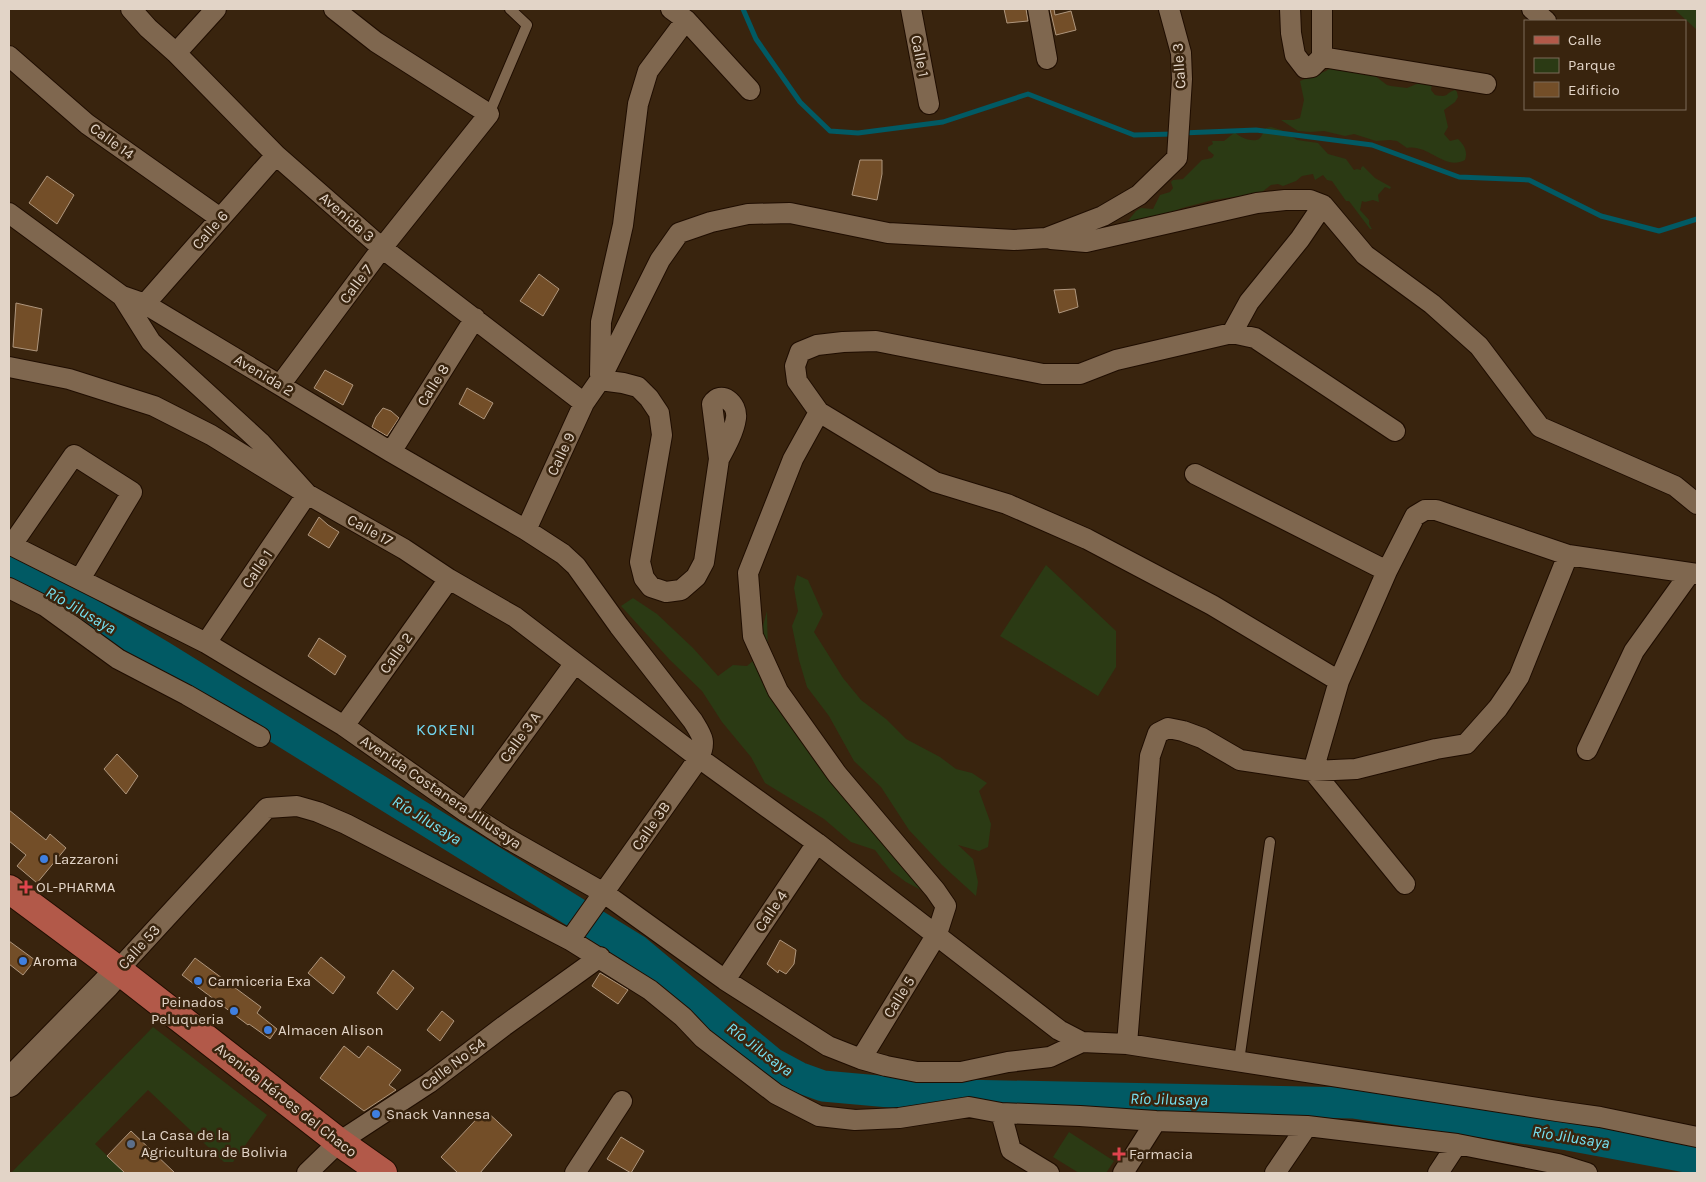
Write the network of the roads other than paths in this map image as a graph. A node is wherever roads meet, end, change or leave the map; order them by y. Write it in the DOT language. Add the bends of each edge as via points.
graph roads {
  1 [pos="131,9"];
  2 [pos="216,9"];
  3 [pos="334,9"];
  4 [pos="510,9"];
  5 [pos="911,9"];
  6 [pos="1038,9"];
  7 [pos="1169,9"];
  8 [pos="1290,9"];
  9 [pos="1322,9"];
  10 [pos="1532,9"];
  11 [pos="679,14"];
  12 [pos="1545,20"];
  13 [pos="176,53"];
  14 [pos="9,56"];
  15 [pos="1322,57"];
  16 [pos="1047,59"];
  17 [pos="1486,84"];
  18 [pos="750,90"];
  19 [pos="928,104"];
  20 [pos="490,114"];
  21 [pos="276,155"];
  22 [pos="1323,205"];
  23 [pos="9,213"];
  24 [pos="220,218"];
  25 [pos="1046,238"];
  26 [pos="382,248"];
  27 [pos="122,296"];
  28 [pos="145,304"];
  29 [pos="475,318"];
  30 [pos="1232,333"];
  31 [pos="9,367"];
  32 [pos="600,380"];
  33 [pos="280,385"];
  34 [pos="584,403"];
  35 [pos="819,412"];
  36 [pos="1395,431"];
  37 [pos="391,452"];
  38 [pos="719,459"];
  39 [pos="1196,474"];
  40 [pos="307,494"];
  41 [pos="1697,504"];
  42 [pos="526,530"];
  43 [pos="10,545"];
  44 [pos="1568,555"];
  45 [pos="1387,571"];
  46 [pos="1694,574"];
  47 [pos="80,579"];
  48 [pos="449,579"];
  49 [pos="9,588"];
  50 [pos="206,644"];
  51 [pos="575,663"];
  52 [pos="1338,681"];
  53 [pos="344,726"];
  54 [pos="260,738"];
  55 [pos="1587,750"];
  56 [pos="699,758"];
  57 [pos="1313,771"];
  58 [pos="466,812"];
  59 [pos="1270,842"];
  60 [pos="817,843"];
  61 [pos="1405,884"];
  62 [pos="9,889"];
  63 [pos="599,899"];
  64 [pos="9,912"];
  65 [pos="575,933"];
  66 [pos="937,934"];
  67 [pos="600,958"];
  68 [pos="112,977"];
  69 [pos="725,980"];
  70 [pos="1082,1042"];
  71 [pos="1127,1044"];
  72 [pos="861,1060"];
  73 [pos="1240,1061"];
  74 [pos="9,1083"];
  75 [pos="622,1101"];
  76 [pos="1001,1113"];
  77 [pos="1156,1121"];
  78 [pos="1307,1126"];
  79 [pos="1697,1137"];
  80 [pos="1457,1144"];
  81 [pos="324,1157"];
  82 [pos="350,1173"];
  83 [pos="383,1173"];
  84 [pos="575,1173"];
  85 [pos="1049,1173"];
  86 [pos="1123,1173"];
  87 [pos="1275,1173"];
  88 [pos="1438,1173"];
  89 [pos="1587,1173"];
  1 -- 13 [label="street, Avenida 3"];
  2 -- 13 [label="street"];
  3 -- 20 [label="street" via="376,42"];
  4 -- 20 [label="lane" via="527,25"];
  5 -- 19 [label="street, Calle 1"];
  6 -- 16 [label="street"];
  7 -- 25 [label="street, Calle 3" via="1181,53 1177,158 1139,195 1103,216"];
  8 -- 15 [label="street" via="1295,54 1305,68 1312,67"];
  9 -- 15 [label="street"];
  10 -- 12 [label="street"];
  11 -- 18 [label="street"];
  11 -- 32 [label="street" via="648,70 638,104 624,224 601,322"];
  13 -- 21 [label="street, Avenida 3"];
  14 -- 24 [label="street, Calle 14" via="87,124"];
  15 -- 17 [label="street"];
  20 -- 26 [label="street, Calle 7"];
  21 -- 24 [label="street, Calle 6"];
  21 -- 26 [label="street, Avenida 3"];
  22 -- 25 [label="street" via="1310,200 1257,203 1086,242"];
  22 -- 30 [label="street" via="1249,302"];
  22 -- 41 [label="street" via="1365,255 1432,304 1479,346 1540,428 1675,486"];
  23 -- 27 [label="street, Avenida 2"];
  24 -- 28 [label="street, Calle 6"];
  25 -- 32 [label="street, Calle 9" via="1014,240 888,233 790,213 748,214 711,222 679,233 660,260"];
  26 -- 29 [label="street, Avenida 3"];
  26 -- 33 [label="street, Calle 7"];
  27 -- 28 [label="street, Avenida 2"];
  27 -- 40 [label="street" via="151,342 260,442"];
  28 -- 33 [label="street, Avenida 2"];
  29 -- 34 [label="street, Avenida 3"];
  29 -- 37 [label="street, Calle 8"];
  30 -- 35 [label="street" via="1116,360 1080,374 1043,374 876,341 817,345 800,352 795,366 797,381"];
  30 -- 36 [label="street" via="1255,338"];
  31 -- 40 [label="street, Calle 17" via="68,379 154,406 210,435"];
  32 -- 34 [label="street, Calle 9"];
  32 -- 38 [label="street" via="638,387 659,413 662,435 640,562 644,578 651,587 666,592 681,590 696,577 704,562"];
  33 -- 37 [label="street, Avenida 2"];
  34 -- 42 [label="street, Calle 9"];
  35 -- 52 [label="street" via="935,482 1007,504 1087,539 1212,605"];
  35 -- 66 [label="street, Calle 5" via="793,459 748,573 754,636 778,692 837,774 946,906"];
  37 -- 42 [label="street, Avenida 2"];
  39 -- 45 [label="street"];
  40 -- 48 [label="street, Calle 17" via="404,549"];
  40 -- 50 [label="street, Calle 1"];
  42 -- 56 [label="street, Avenida 2" via="576,566 698,728 703,748"];
  43 -- 47 [label="street, Avenida Costanera Jillusaya"];
  43 -- 47 [label="street" via="74,455 132,492"];
  44 -- 45 [label="street" via="1436,510 1426,510 1415,516"];
  44 -- 46 [label="street"];
  44 -- 57 [label="street" via="1519,677 1498,708 1466,744 1436,748 1356,769"];
  45 -- 52 [label="street"];
  46 -- 55 [label="street" via="1634,651"];
  47 -- 50 [label="street, Avenida Costanera Jillusaya"];
  48 -- 51 [label="street, Calle 17" via="515,617"];
  48 -- 53 [label="street, Calle 2"];
  49 -- 54 [label="street" via="45,606 118,660"];
  50 -- 53 [label="street, Avenida Costanera Jillusaya"];
  51 -- 56 [label="street, Calle 17"];
  51 -- 58 [label="street, Calle 3 A"];
  52 -- 57 [label="street"];
  53 -- 58 [label="street, Avenida Costanera Jillusaya"];
  56 -- 60 [label="street, Calle 17"];
  56 -- 63 [label="street, Calle 3B"];
  57 -- 61 [label="street"];
  57 -- 71 [label="street" via="1240,760 1183,730 1168,728 1158,732 1150,756"];
  58 -- 63 [label="street, Avenida Costanera Jillusaya"];
  59 -- 73 [label="lane"];
  60 -- 66 [label="street, Calle 17"];
  60 -- 69 [label="street, Calle 4"];
  62 -- 68 [label="main road"];
  63 -- 65 [label="street, Calle 3B"];
  63 -- 69 [label="street, Avenida Costanera Jillusaya"];
  64 -- 68 [label="main road"];
  65 -- 67 [label="street"];
  65 -- 68 [label="street, Calle 53" via="318,812 297,806 267,808"];
  66 -- 70 [label="street, Calle 17" via="1059,1030"];
  66 -- 72 [label="street, Calle 5"];
  67 -- 76 [label="street" via="650,990 683,1017 702,1038 776,1094 819,1116 855,1120 899,1118 969,1107"];
  67 -- 81 [label="street, Calle Nº 54"];
  68 -- 74 [label="street, Calle 53"];
  68 -- 81 [label="main road" via="238,1075"];
  69 -- 72 [label="street, Avenida Costanera Jillusaya" via="828,1046"];
  70 -- 71 [label="street"];
  70 -- 72 [label="street, Avenida Costanera Jillusaya" via="1050,1057 961,1072 917,1072"];
  71 -- 73 [label="street"];
  73 -- 79 [label="street" via="1600,1117"];
  75 -- 84 [label="street"];
  76 -- 77 [label="street"];
  76 -- 85 [label="street" via="1011,1150"];
  77 -- 78 [label="street"];
  77 -- 86 [label="street"];
  78 -- 80 [label="street"];
  78 -- 87 [label="street"];
  80 -- 88 [label="street"];
  80 -- 89 [label="street"];
  81 -- 82 [label="main road"];
  81 -- 83 [label="main road, Avenida Héroes del Chaco"];
}
